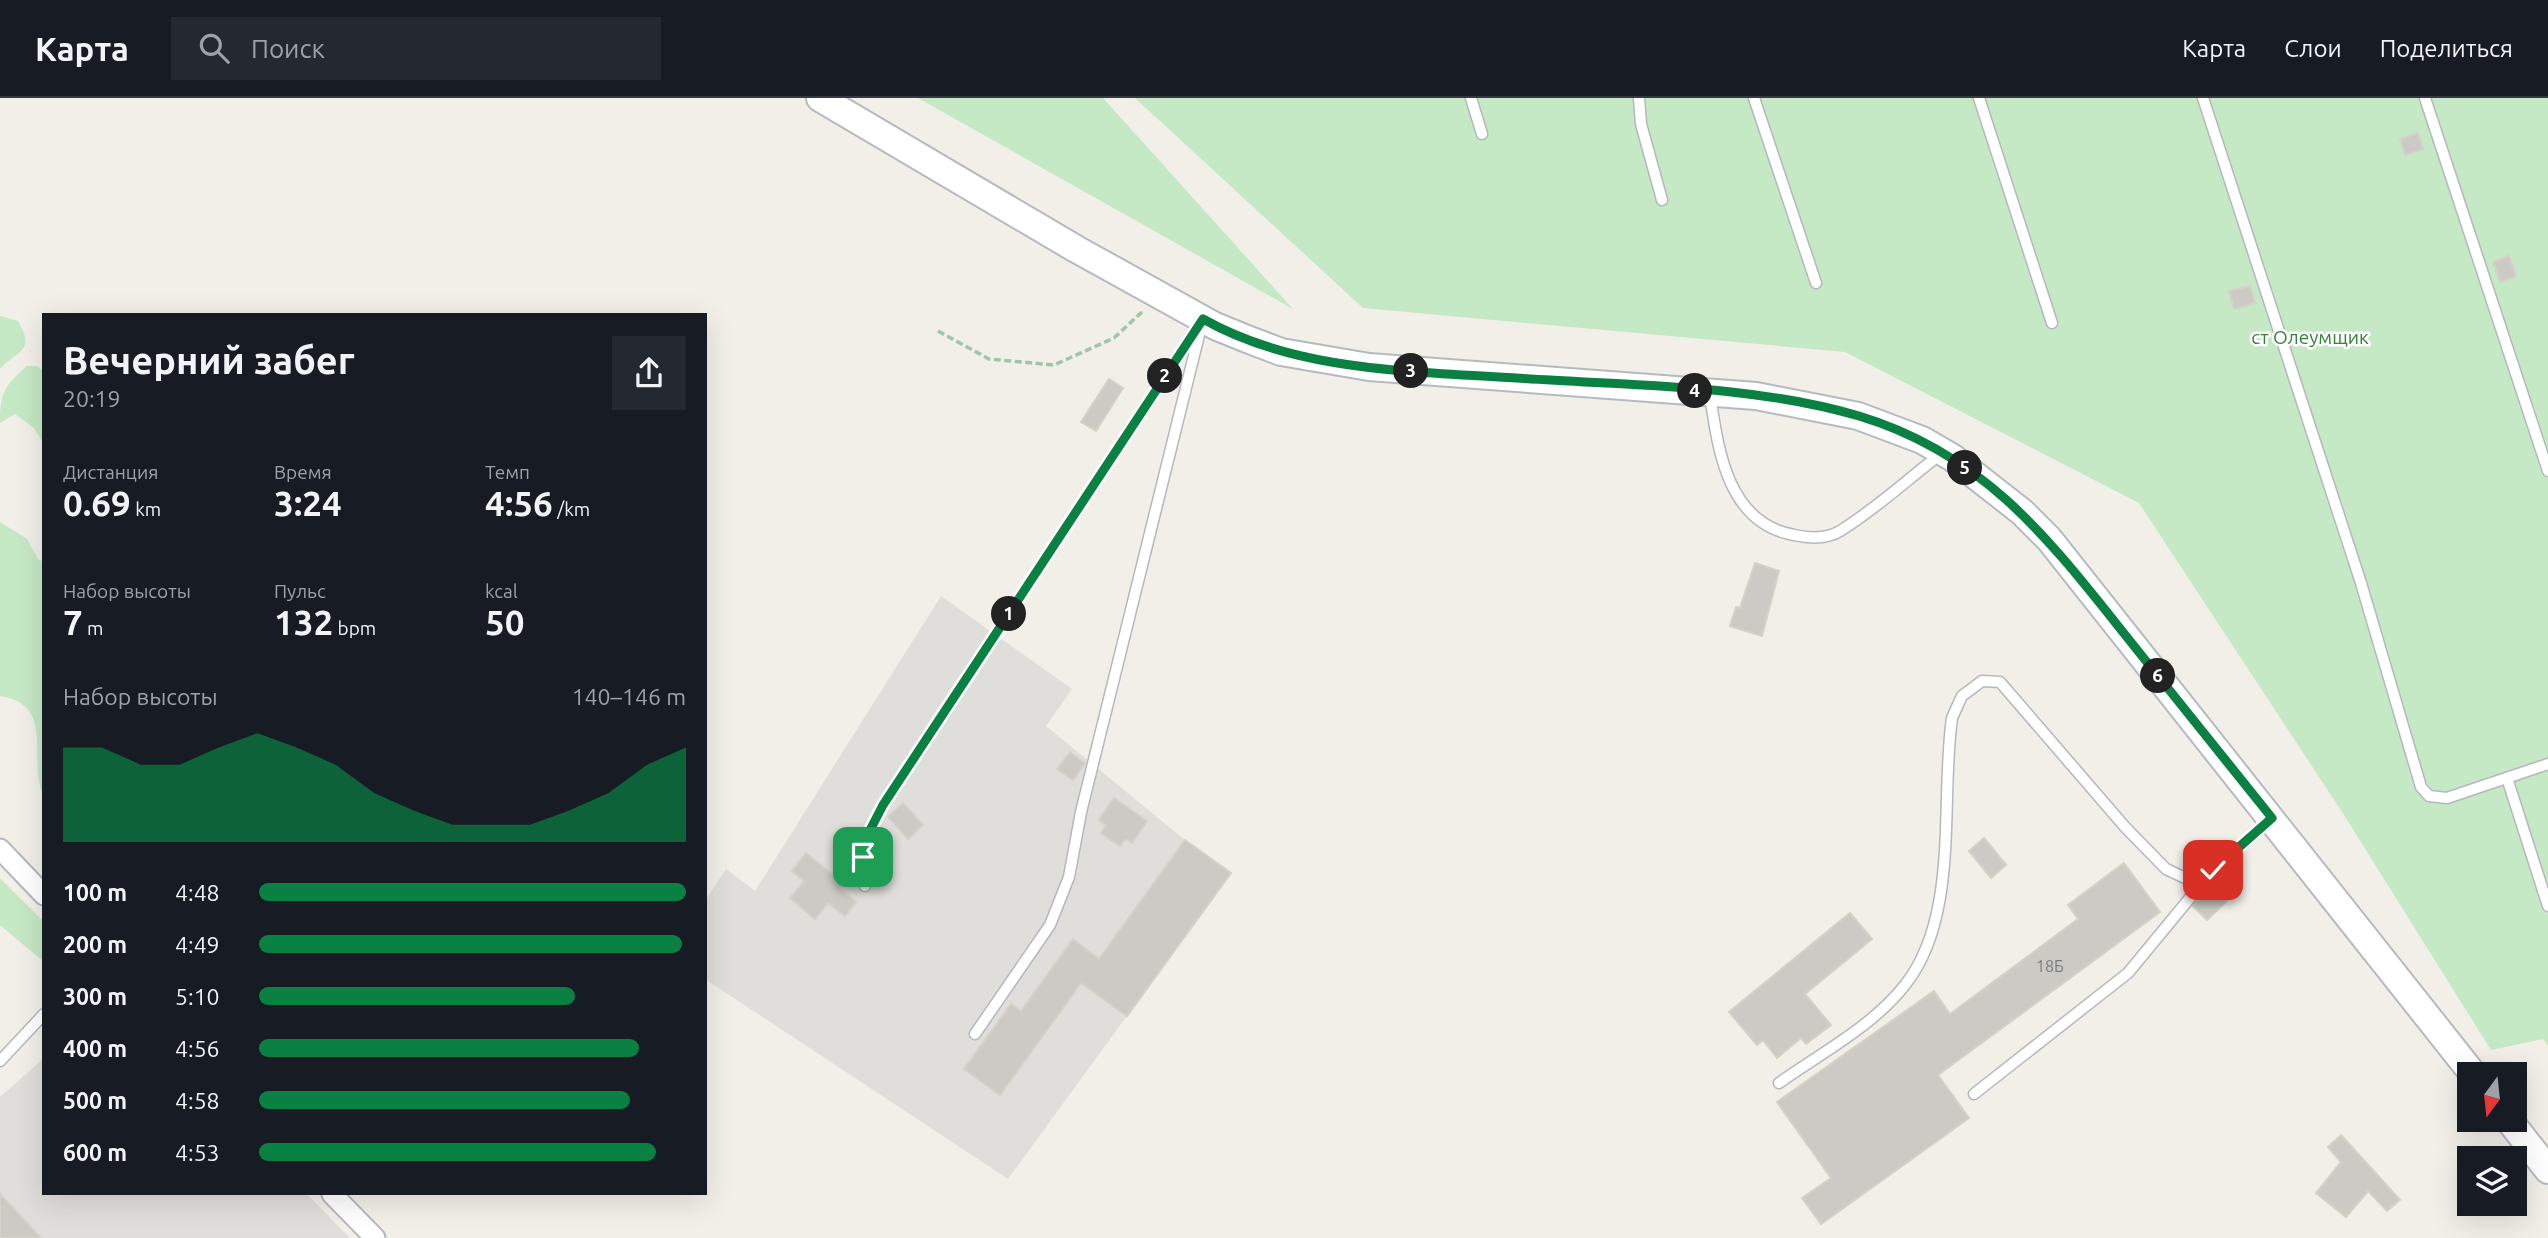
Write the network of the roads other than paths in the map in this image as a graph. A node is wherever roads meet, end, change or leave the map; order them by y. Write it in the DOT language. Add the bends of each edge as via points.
graph roads {
  1 [pos="820,98"];
  2 [pos="1471,98"];
  3 [pos="1639,98"];
  4 [pos="1754,98"];
  5 [pos="1979,98"];
  6 [pos="2203,98"];
  7 [pos="2425,98"];
  8 [pos="1482,134"];
  9 [pos="1662,200"];
  10 [pos="1816,283"];
  11 [pos="1203,319"];
  12 [pos="2052,323"];
  13 [pos="1709,392"];
  14 [pos="1943,452"];
  15 [pos="2548,471"];
  16 [pos="2548,764"];
  17 [pos="2507,778"];
  18 [pos="2272,818"];
  19 [pos="0,849"];
  20 [pos="2200,885"];
  21 [pos="865,886"];
  22 [pos="42,893"];
  23 [pos="2548,906"];
  24 [pos="42,1016"];
  25 [pos="975,1034"];
  26 [pos="0,1061"];
  27 [pos="2464,1062"];
  28 [pos="1779,1083"];
  29 [pos="1974,1094"];
  30 [pos="2518,1132"];
  31 [pos="2548,1170"];
  32 [pos="333,1195"];
  33 [pos="375,1238"];
  1 -- 11 [label="street"];
  2 -- 8 [label="lane"];
  3 -- 9 [label="lane"];
  4 -- 10 [label="lane"];
  5 -- 12 [label="lane"];
  6 -- 17 [label="lane" via="2361,583 2421,787 2429,796 2447,798"];
  7 -- 15 [label="lane"];
  11 -- 13 [label="street" via="1281,352 1323,360 1411,371"];
  11 -- 21 [label="lane" via="883,805 867,836"];
  11 -- 25 [label="lane" via="1081,812 1069,877 1050,925"];
  13 -- 14 [label="street" via="1790,401 1858,416"];
  13 -- 14 [label="lane" via="1731,488 1748,509 1786,534 1816,537 1839,531"];
  14 -- 18 [label="street" via="1989,485 2049,539"];
  16 -- 17 [label="lane"];
  17 -- 23 [label="lane"];
  18 -- 20 [label="lane"];
  18 -- 27 [label="street"];
  19 -- 22 [label="street"];
  20 -- 28 [label="lane" via="2166,869 2125,828 2000,682 1982,681 1962,696 1952,718 1939,899 1920,960 1906,984 1880,1012"];
  20 -- 29 [label="lane" via="2128,973"];
  24 -- 26 [label="lane"];
  30 -- 31 [label="street"];
  32 -- 33 [label="street"];
}
